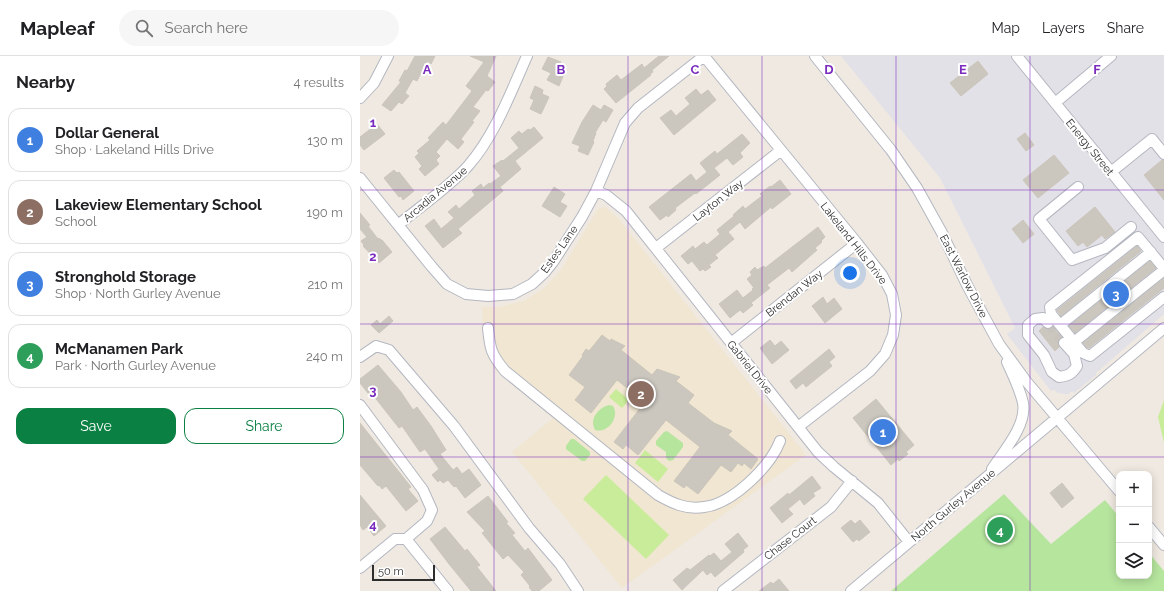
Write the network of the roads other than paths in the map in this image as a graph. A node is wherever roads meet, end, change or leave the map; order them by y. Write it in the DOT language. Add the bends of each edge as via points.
graph roads {
  1 [pos="388,56"];
  2 [pos="527,56"];
  3 [pos="704,56"];
  4 [pos="815,56"];
  5 [pos="1017,56"];
  6 [pos="1111,56"];
  7 [pos="360,98"];
  8 [pos="1055,103"];
  9 [pos="780,151"];
  10 [pos="1164,154"];
  11 [pos="1111,172"];
  12 [pos="360,178"];
  13 [pos="1078,187"];
  14 [pos="596,191"];
  15 [pos="398,225"];
  16 [pos="1131,226"];
  17 [pos="1164,237"];
  18 [pos="857,243"];
  19 [pos="656,248"];
  20 [pos="1151,252"];
  21 [pos="1164,268"];
  22 [pos="1164,297"];
  23 [pos="1048,323"];
  24 [pos="1060,325"];
  25 [pos="488,328"];
  26 [pos="1164,328"];
  27 [pos="1069,342"];
  28 [pos="731,343"];
  29 [pos="999,344"];
  30 [pos="360,357"];
  31 [pos="360,405"];
  32 [pos="1057,419"];
  33 [pos="798,427"];
  34 [pos="780,441"];
  35 [pos="985,478"];
  36 [pos="852,481"];
  37 [pos="1116,488"];
  38 [pos="1152,531"];
  39 [pos="406,539"];
  40 [pos="909,542"];
  41 [pos="1164,545"];
  42 [pos="360,568"];
  43 [pos="448,591"];
  44 [pos="578,591"];
  45 [pos="724,591"];
  46 [pos="851,591"];
  1 -- 7 [label="street" via="374,83"];
  2 -- 15 [label="street, Arcadia Avenue" via="496,124 482,148 450,183"];
  3 -- 9 [label="street, Lakeland Hills Drive"];
  3 -- 14 [label="street, Estes Lane" via="638,108 625,123"];
  4 -- 29 [label="street, East Warlow Drive" via="891,150 917,188"];
  5 -- 8 [label="street, Energy Street"];
  6 -- 8 [label="street"];
  8 -- 11 [label="street, Energy Street"];
  9 -- 18 [label="street, Lakeland Hills Drive"];
  9 -- 19 [label="street, Layton Way"];
  10 -- 11 [label="street" via="1152,139"];
  11 -- 17 [label="street, Energy Street"];
  12 -- 15 [label="street, Estes Lane"];
  13 -- 16 [label="street" via="1039,219 1072,260 1105,248"];
  14 -- 15 [label="street, Estes Lane" via="545,272 532,284 513,294 466,294 447,284"];
  14 -- 19 [label="street, Gabriel Drive" via="606,195 626,211"];
  18 -- 28 [label="street, Brendan Way"];
  18 -- 33 [label="street, Lakeland Hills Drive" via="882,275 892,294 896,315 893,335 885,354 870,371"];
  19 -- 28 [label="street, Gabriel Drive"];
  20 -- 21 [label="street"];
  20 -- 24 [label="street"];
  20 -- 24 [label="street" via="1138,236 1050,308 1051,314"];
  21 -- 27 [label="street"];
  22 -- 27 [label="street" via="1090,356"];
  23 -- 27 [label="street" via="1043,318 1035,319 1028,325 1028,335 1058,377 1066,377 1073,373 1077,366"];
  24 -- 27 [label="street"];
  25 -- 34 [label="street" via="494,358 505,371 658,495 674,505 696,508 720,502 754,479"];
  26 -- 32 [label="street, North Gurley Avenue"];
  28 -- 33 [label="street, Gabriel Drive"];
  29 -- 32 [label="street, East Warlow Drive"];
  29 -- 35 [label="street" via="1016,382 1023,403 1023,413 1018,429"];
  30 -- 44 [label="street" via="376,346 389,350 454,426"];
  31 -- 39 [label="street" via="423,490 432,510 427,521"];
  32 -- 35 [label="street, North Gurley Avenue"];
  32 -- 37 [label="street, East Warlow Drive"];
  33 -- 36 [label="street, Gabriel Drive" via="818,452"];
  35 -- 40 [label="street, North Gurley Avenue"];
  36 -- 40 [label="street, Gabriel Drive" via="878,503"];
  36 -- 45 [label="street, Chase Court" via="831,507"];
  38 -- 41 [label="street"];
  39 -- 42 [label="street" via="395,539"];
  39 -- 43 [label="street"];
  40 -- 46 [label="street, North Gurley Avenue"];
}
